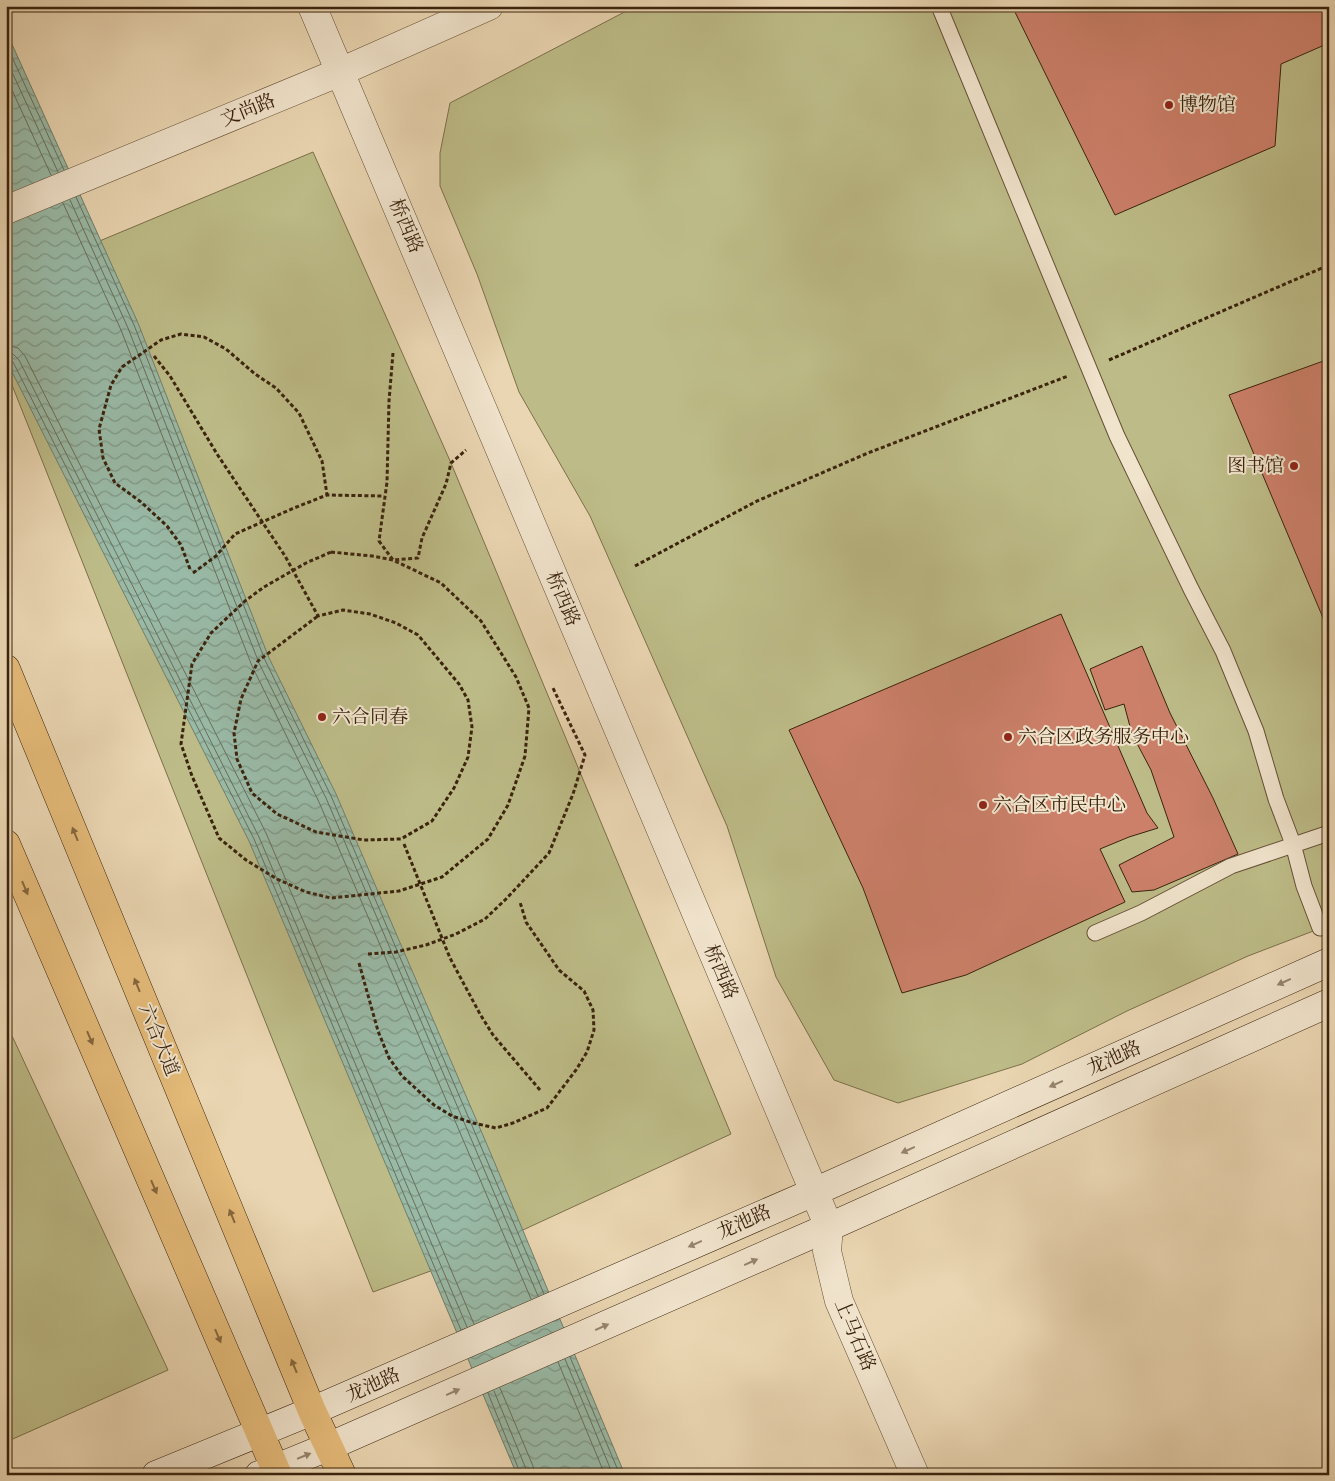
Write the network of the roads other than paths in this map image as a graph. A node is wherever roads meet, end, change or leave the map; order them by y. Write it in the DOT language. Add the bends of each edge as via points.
graph roads {
  1 [pos="312,6"];
  2 [pos="489,6"];
  3 [pos="939,6"];
  4 [pos="340,72"];
  5 [pos="6,210"];
  6 [pos="6,669"];
  7 [pos="1329,833"];
  8 [pos="6,844"];
  9 [pos="1320,928"];
  10 [pos="1095,933"];
  11 [pos="1329,962"];
  12 [pos="1329,1003"];
  13 [pos="814,1192"];
  14 [pos="829,1227"];
  15 [pos="312,1411"];
  16 [pos="259,1433"];
  17 [pos="330,1446"];
  18 [pos="271,1472"];
  19 [pos="156,1475"];
  20 [pos="342,1475"];
  21 [pos="916,1475"];
  1 -- 4 [label="main road, 桥西路"];
  2 -- 4 [label="main road, 文尚路"];
  3 -- 9 [label="lane" via="1117,436 1223,651 1256,731"];
  4 -- 5 [label="main road, 文尚路"];
  4 -- 13 [label="main road, 桥西路"];
  15 -- 6 [label="highway, 六合大道, one-way"];
  7 -- 10 [label="lane" via="1231,866 1142,913"];
  8 -- 16 [label="highway, one-way"];
  11 -- 13 [label="main road, 龙池路, one-way"];
  12 -- 14 [label="main road, 龙池路"];
  13 -- 14 [label="main road, 上马石路"];
  13 -- 15 [label="main road, 龙池路, one-way"];
  17 -- 14 [label="main road, 龙池路, one-way"];
  14 -- 21 [label="main road, 上马石路" via="827,1251 839,1301"];
  15 -- 16 [label="main road, 龙池路"];
  15 -- 17 [label="highway, 六合大道"];
  16 -- 18 [label="highway"];
  16 -- 19 [label="main road, 龙池路"];
  18 -- 17 [label="main road, 龙池路, one-way"];
  17 -- 20 [label="highway"];
}
